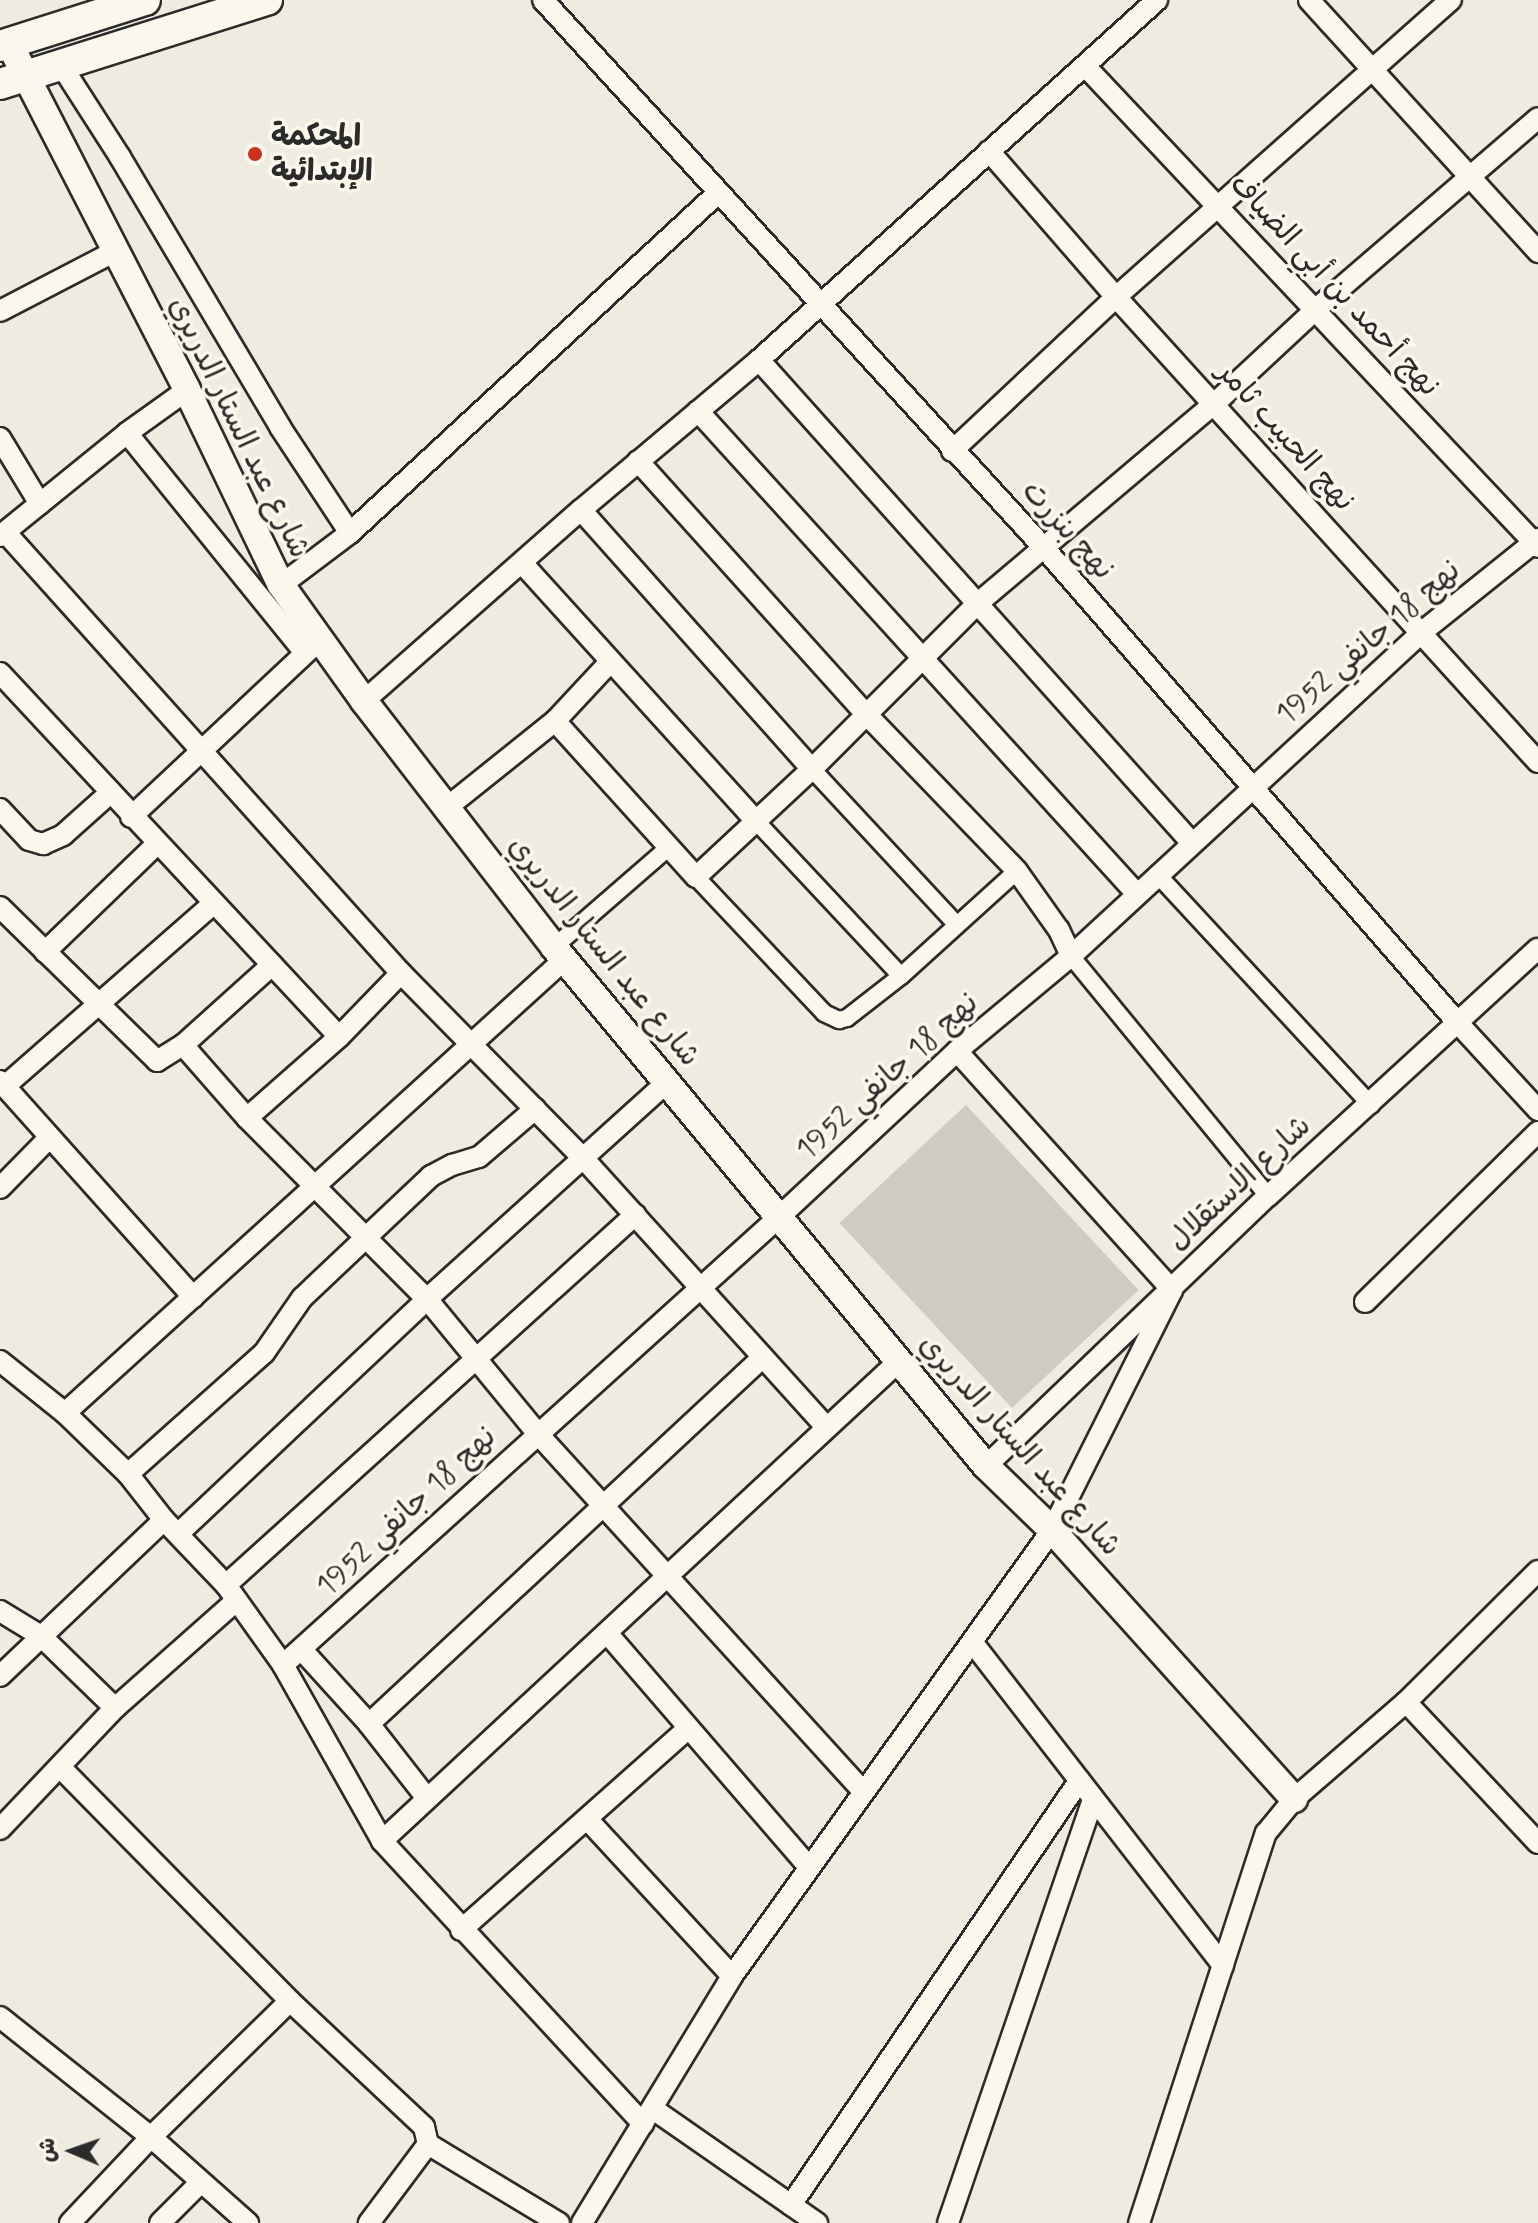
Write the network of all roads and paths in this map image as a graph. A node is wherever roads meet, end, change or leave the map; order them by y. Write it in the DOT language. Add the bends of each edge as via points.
graph roads {
  1 [pos="145,0"];
  2 [pos="267,0"];
  3 [pos="543,0"];
  4 [pos="1157,0"];
  5 [pos="1309,0"];
  6 [pos="1451,0"];
  7 [pos="92,8"];
  8 [pos="4,44"];
  9 [pos="61,65"];
  10 [pos="1086,67"];
  11 [pos="1371,69"];
  12 [pos="13,80"];
  13 [pos="1538,118"];
  14 [pos="989,151"];
  15 [pos="1471,178"];
  16 [pos="719,192"];
  17 [pos="1218,206"];
  18 [pos="114,252"];
  19 [pos="1538,252"];
  20 [pos="1116,297"];
  21 [pos="820,306"];
  22 [pos="1315,310"];
  23 [pos="0,311"];
  24 [pos="759,360"];
  25 [pos="187,390"];
  26 [pos="1214,404"];
  27 [pos="698,411"];
  28 [pos="127,433"];
  29 [pos="0,438"];
  30 [pos="952,451"];
  31 [pos="638,461"];
  32 [pos="40,504"];
  33 [pos="581,510"];
  34 [pos="350,533"];
  35 [pos="2,534"];
  36 [pos="1537,543"];
  37 [pos="1045,549"];
  38 [pos="522,563"];
  39 [pos="281,585"];
  40 [pos="977,604"];
  41 [pos="1422,632"];
  42 [pos="312,646"];
  43 [pos="924,659"];
  44 [pos="609,663"];
  45 [pos="0,673"];
  46 [pos="364,701"];
  47 [pos="867,715"];
  48 [pos="555,721"];
  49 [pos="203,753"];
  50 [pos="1538,762"];
  51 [pos="812,769"];
  52 [pos="1252,786"];
  53 [pos="110,793"];
  54 [pos="0,809"];
  55 [pos="445,809"];
  56 [pos="131,817"];
  57 [pos="756,821"];
  58 [pos="1191,842"];
  59 [pos="157,844"];
  60 [pos="668,848"];
  61 [pos="1017,871"];
  62 [pos="1157,874"];
  63 [pos="696,877"];
  64 [pos="1136,893"];
  65 [pos="214,903"];
  66 [pos="0,907"];
  67 [pos="957,925"];
  68 [pos="1538,949"];
  69 [pos="45,952"];
  70 [pos="560,953"];
  71 [pos="1071,956"];
  72 [pos="272,965"];
  73 [pos="401,973"];
  74 [pos="901,976"];
  75 [pos="98,1005"];
  76 [pos="1457,1022"];
  77 [pos="339,1037"];
  78 [pos="472,1044"];
  79 [pos="183,1045"];
  80 [pos="957,1051"];
  81 [pos="668,1081"];
  82 [pos="2,1084"];
  83 [pos="1371,1105"];
  84 [pos="535,1109"];
  85 [pos="1538,1110"];
  86 [pos="247,1118"];
  87 [pos="1538,1132"];
  88 [pos="49,1138"];
  89 [pos="584,1159"];
  90 [pos="314,1185"];
  91 [pos="0,1188"];
  92 [pos="1268,1196"];
  93 [pos="635,1215"];
  94 [pos="778,1218"];
  95 [pos="365,1238"];
  96 [pos="698,1288"];
  97 [pos="1172,1290"];
  98 [pos="193,1297"];
  99 [pos="427,1299"];
  100 [pos="1365,1302"];
  101 [pos="763,1357"];
  102 [pos="476,1359"];
  103 [pos="0,1361"];
  104 [pos="899,1361"];
  105 [pos="65,1413"];
  106 [pos="826,1427"];
  107 [pos="537,1433"];
  108 [pos="986,1466"];
  109 [pos="128,1474"];
  110 [pos="605,1505"];
  111 [pos="171,1527"];
  112 [pos="1052,1530"];
  113 [pos="668,1576"];
  114 [pos="1536,1578"];
  115 [pos="231,1593"];
  116 [pos="0,1611"];
  117 [pos="607,1633"];
  118 [pos="41,1636"];
  119 [pos="973,1643"];
  120 [pos="302,1650"];
  121 [pos="283,1665"];
  122 [pos="0,1676"];
  123 [pos="1406,1702"];
  124 [pos="115,1708"];
  125 [pos="369,1724"];
  126 [pos="687,1729"];
  127 [pos="60,1767"];
  128 [pos="1079,1781"];
  129 [pos="863,1791"];
  130 [pos="426,1797"];
  131 [pos="1093,1799"];
  132 [pos="1294,1799"];
  133 [pos="588,1820"];
  134 [pos="0,1829"];
  135 [pos="382,1841"];
  136 [pos="1538,1843"];
  137 [pos="809,1867"];
  138 [pos="461,1930"];
  139 [pos="1223,1965"];
  140 [pos="732,1976"];
  141 [pos="290,2001"];
  142 [pos="4,2028"];
  143 [pos="648,2117"];
  144 [pos="151,2137"];
  145 [pos="428,2144"];
  146 [pos="201,2182"];
  147 [pos="791,2205"];
  148 [pos="70,2223"];
  149 [pos="160,2223"];
  150 [pos="248,2223"];
  151 [pos="369,2223"];
  152 [pos="559,2223"];
  153 [pos="582,2223"];
  154 [pos="817,2223"];
  155 [pos="948,2223"];
  156 [pos="1139,2223"];
  1 -- 7 [label="main road"];
  2 -- 9 [label="main road"];
  3 -- 16 [label="street, نهج بنزرت"];
  4 -- 10 [label="street"];
  5 -- 11 [label="street"];
  6 -- 11 [label="street"];
  7 -- 8 [label="main road"];
  8 -- 12 [label="street, شارع عبد الستار الدريري"];
  9 -- 12 [label="main road"];
  9 -- 34 [label="street"];
  10 -- 14 [label="street"];
  10 -- 17 [label="street, نهج أحمد بن أبي الضياف"];
  11 -- 15 [label="street"];
  11 -- 17 [label="street"];
  12 -- 18 [label="street, شارع عبد الستار الدريري"];
  13 -- 15 [label="street"];
  14 -- 20 [label="street, نهج الحبيب ثامر"];
  14 -- 21 [label="street"];
  15 -- 19 [label="street"];
  15 -- 22 [label="street"];
  16 -- 21 [label="street, نهج بنزرت"];
  16 -- 34 [label="street"];
  17 -- 20 [label="street"];
  17 -- 22 [label="street, نهج أحمد بن أبي الضياف"];
  18 -- 23 [label="street"];
  18 -- 25 [label="street, شارع عبد الستار الدريري"];
  20 -- 26 [label="street, نهج الحبيب ثامر"];
  20 -- 30 [label="street"];
  21 -- 24 [label="street"];
  21 -- 30 [label="street, نهج بنزرت"];
  22 -- 26 [label="street"];
  22 -- 36 [label="street, نهج أحمد بن أبي الضياف"];
  24 -- 27 [label="street"];
  24 -- 40 [label="street"];
  25 -- 28 [label="street"];
  25 -- 39 [label="street, شارع عبد الستار الدريري"];
  26 -- 37 [label="street"];
  26 -- 41 [label="street, نهج الحبيب ثامر"];
  27 -- 31 [label="street"];
  27 -- 43 [label="street"];
  28 -- 32 [label="street"];
  28 -- 42 [label="street"];
  29 -- 32 [label="street"];
  30 -- 37 [label="street, نهج بنزرت"];
  31 -- 33 [label="street"];
  31 -- 47 [label="street"];
  32 -- 35 [label="street"];
  33 -- 38 [label="street"];
  33 -- 51 [label="street"];
  34 -- 39 [label="street"];
  35 -- 49 [label="street"];
  36 -- 41 [label="street, نهج 18 جانفي 1952"];
  37 -- 40 [label="street"];
  37 -- 52 [label="street, نهج بنزرت"];
  38 -- 44 [label="street"];
  38 -- 46 [label="street"];
  39 -- 42 [label="street, شارع عبد الستار الدريري"];
  40 -- 43 [label="street"];
  40 -- 58 [label="street"];
  41 -- 50 [label="street, نهج الحبيب ثامر"];
  41 -- 52 [label="street, نهج 18 جانفي 1952"];
  42 -- 46 [label="street, شارع عبد الستار الدريري"];
  42 -- 49 [label="street"];
  43 -- 47 [label="street"];
  43 -- 64 [label="street"];
  44 -- 48 [label="street"];
  44 -- 57 [label="street"];
  45 -- 53 [label="street"];
  46 -- 55 [label="street, شارع عبد الستار الدريري"];
  47 -- 51 [label="street"];
  47 -- 61 [label="street"];
  48 -- 55 [label="street"];
  48 -- 60 [label="street"];
  49 -- 56 [label="street"];
  49 -- 73 [label="street"];
  51 -- 57 [label="street"];
  51 -- 67 [label="street"];
  52 -- 58 [label="street, نهج 18 جانفي 1952"];
  52 -- 76 [label="street, نهج بنزرت"];
  53 -- 54 [label="street" via="63,835 43,844 29,840"];
  53 -- 56 [label="street"];
  55 -- 70 [label="street, شارع عبد الستار الدريري"];
  56 -- 59 [label="street"];
  57 -- 63 [label="street"];
  57 -- 74 [label="street"];
  58 -- 62 [label="street, نهج 18 جانفي 1952"];
  59 -- 65 [label="street"];
  59 -- 69 [label="street"];
  60 -- 63 [label="street"];
  60 -- 70 [label="street"];
  61 -- 67 [label="street"];
  61 -- 71 [label="street"];
  62 -- 64 [label="street, نهج 18 جانفي 1952"];
  62 -- 83 [label="street"];
  63 -- 74 [label="street" via="831,1019 847,1018"];
  64 -- 71 [label="street, نهج 18 جانفي 1952"];
  65 -- 72 [label="street"];
  65 -- 75 [label="street"];
  66 -- 69 [label="street"];
  67 -- 74 [label="street"];
  68 -- 76 [label="street, شارع الاستقلال"];
  69 -- 75 [label="street"];
  70 -- 78 [label="street"];
  70 -- 81 [label="street, شارع عبد الستار الدريري"];
  71 -- 80 [label="street, نهج 18 جانفي 1952"];
  71 -- 92 [label="street"];
  72 -- 77 [label="street"];
  72 -- 79 [label="street"];
  73 -- 77 [label="street"];
  73 -- 78 [label="street"];
  75 -- 79 [label="street" via="154,1060 165,1060"];
  75 -- 82 [label="street"];
  76 -- 83 [label="street, شارع الاستقلال"];
  76 -- 85 [label="street, نهج بنزرت"];
  77 -- 86 [label="street"];
  78 -- 84 [label="street"];
  78 -- 90 [label="street"];
  79 -- 86 [label="street"];
  80 -- 94 [label="street, نهج 18 جانفي 1952"];
  80 -- 97 [label="street"];
  81 -- 89 [label="street"];
  81 -- 94 [label="street, شارع عبد الستار الدريري"];
  82 -- 88 [label="street"];
  83 -- 92 [label="street, شارع الاستقلال"];
  84 -- 89 [label="street"];
  84 -- 95 [label="street" via="479,1157 431,1176"];
  86 -- 90 [label="street"];
  87 -- 100 [label="street"];
  88 -- 91 [label="street"];
  88 -- 98 [label="street"];
  89 -- 93 [label="street"];
  89 -- 99 [label="street"];
  90 -- 95 [label="street"];
  90 -- 98 [label="street"];
  92 -- 97 [label="street, شارع الاستقلال"];
  93 -- 96 [label="street"];
  93 -- 102 [label="street"];
  94 -- 96 [label="street, نهج 18 جانفي 1952"];
  94 -- 104 [label="street, شارع عبد الستار الدريري"];
  95 -- 99 [label="street"];
  95 -- 109 [label="street" via="294,1307 264,1353"];
  96 -- 101 [label="street"];
  96 -- 107 [label="street, نهج 18 جانفي 1952"];
  97 -- 108 [label="street, شارع الاستقلال"];
  97 -- 112 [label="street"];
  98 -- 105 [label="street"];
  99 -- 102 [label="street"];
  99 -- 111 [label="street"];
  101 -- 106 [label="street"];
  101 -- 110 [label="street"];
  102 -- 107 [label="street"];
  102 -- 115 [label="street"];
  103 -- 105 [label="street"];
  104 -- 106 [label="street"];
  104 -- 108 [label="street, شارع عبد الستار الدريري"];
  105 -- 109 [label="street"];
  106 -- 113 [label="street"];
  107 -- 110 [label="street"];
  107 -- 120 [label="street, نهج 18 جانفي 1952"];
  108 -- 112 [label="street, شارع عبد الستار الدريري"];
  109 -- 111 [label="street"];
  110 -- 113 [label="street"];
  110 -- 125 [label="street"];
  111 -- 115 [label="street"];
  111 -- 118 [label="street"];
  112 -- 119 [label="street"];
  112 -- 132 [label="street, شارع عبد الستار الدريري"];
  113 -- 117 [label="street"];
  113 -- 129 [label="street"];
  114 -- 123 [label="street"];
  115 -- 121 [label="street"];
  115 -- 124 [label="street"];
  116 -- 118 [label="street"];
  117 -- 126 [label="street"];
  117 -- 130 [label="street"];
  118 -- 122 [label="street"];
  118 -- 124 [label="street"];
  119 -- 128 [label="street"];
  119 -- 129 [label="street"];
  120 -- 121 [label="street, نهج 18 جانفي 1952"];
  120 -- 125 [label="street"];
  121 -- 135 [label="street"];
  123 -- 132 [label="street"];
  123 -- 136 [label="street"];
  124 -- 127 [label="street"];
  125 -- 130 [label="street"];
  126 -- 133 [label="street"];
  126 -- 137 [label="street"];
  127 -- 134 [label="street"];
  127 -- 141 [label="street"];
  128 -- 131 [label="street"];
  128 -- 147 [label="street"];
  129 -- 137 [label="street"];
  130 -- 135 [label="street"];
  131 -- 139 [label="street"];
  131 -- 155 [label="street"];
  132 -- 139 [label="street" via="1266,1833"];
  133 -- 138 [label="street"];
  133 -- 140 [label="street"];
  135 -- 138 [label="street"];
  137 -- 140 [label="street"];
  138 -- 143 [label="street"];
  139 -- 156 [label="street"];
  140 -- 143 [label="street"];
  141 -- 144 [label="street"];
  141 -- 145 [label="street" via="418,2118"];
  142 -- 144 [label="street"];
  143 -- 147 [label="street"];
  143 -- 153 [label="street"];
  144 -- 146 [label="street"];
  144 -- 148 [label="street"];
  145 -- 151 [label="street"];
  145 -- 152 [label="street"];
  146 -- 149 [label="street"];
  146 -- 150 [label="street"];
  147 -- 154 [label="street"];
}
